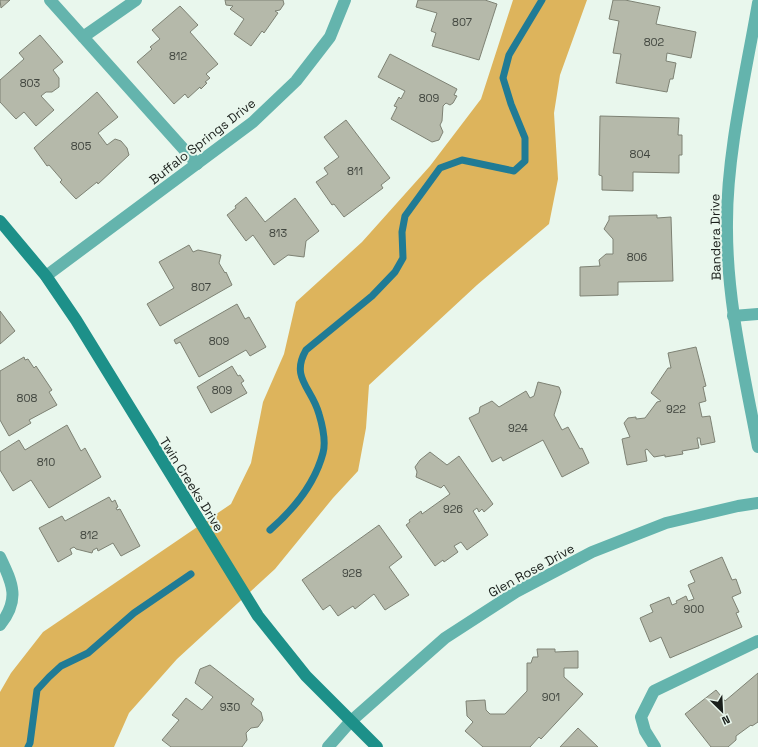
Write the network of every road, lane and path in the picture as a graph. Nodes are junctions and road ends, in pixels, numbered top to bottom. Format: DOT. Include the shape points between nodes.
graph roads {
  1 [pos="50,0"];
  2 [pos="136,0"];
  3 [pos="345,0"];
  4 [pos="758,3"];
  5 [pos="83,37"];
  6 [pos="197,164"];
  7 [pos="0,222"];
  8 [pos="46,276"];
  9 [pos="758,314"];
  10 [pos="733,316"];
  11 [pos="758,447"];
  12 [pos="758,503"];
  13 [pos="0,557"];
  14 [pos="0,625"];
  15 [pos="758,641"];
  16 [pos="350,722"];
  17 [pos="328,747"];
  18 [pos="377,747"];
  19 [pos="655,747"];
  1 -- 5 [label="street"];
  2 -- 5 [label="street"];
  3 -- 6 [label="street, Buffalo Springs Drive" via="330,37 296,81 253,122"];
  4 -- 10 [label="street, Bandera Drive" via="728,189 727,253"];
  5 -- 6 [label="street"];
  6 -- 8 [label="street, Buffalo Springs Drive"];
  7 -- 8 [label="street, Twin Creeks Drive"];
  8 -- 16 [label="street, Twin Creeks Drive" via="76,320 258,616 306,676"];
  9 -- 10 [label="street"];
  10 -- 11 [label="street, Bandera Drive"];
  12 -- 16 [label="street, Glen Rose Drive" via="666,524 592,552 516,592 445,638"];
  13 -- 14 [label="street" via="13,590 13,603"];
  15 -- 19 [label="street" via="654,691 641,717 645,732"];
  16 -- 17 [label="street, Glen Rose Drive"];
  16 -- 18 [label="street, Twin Creeks Drive"];
}
